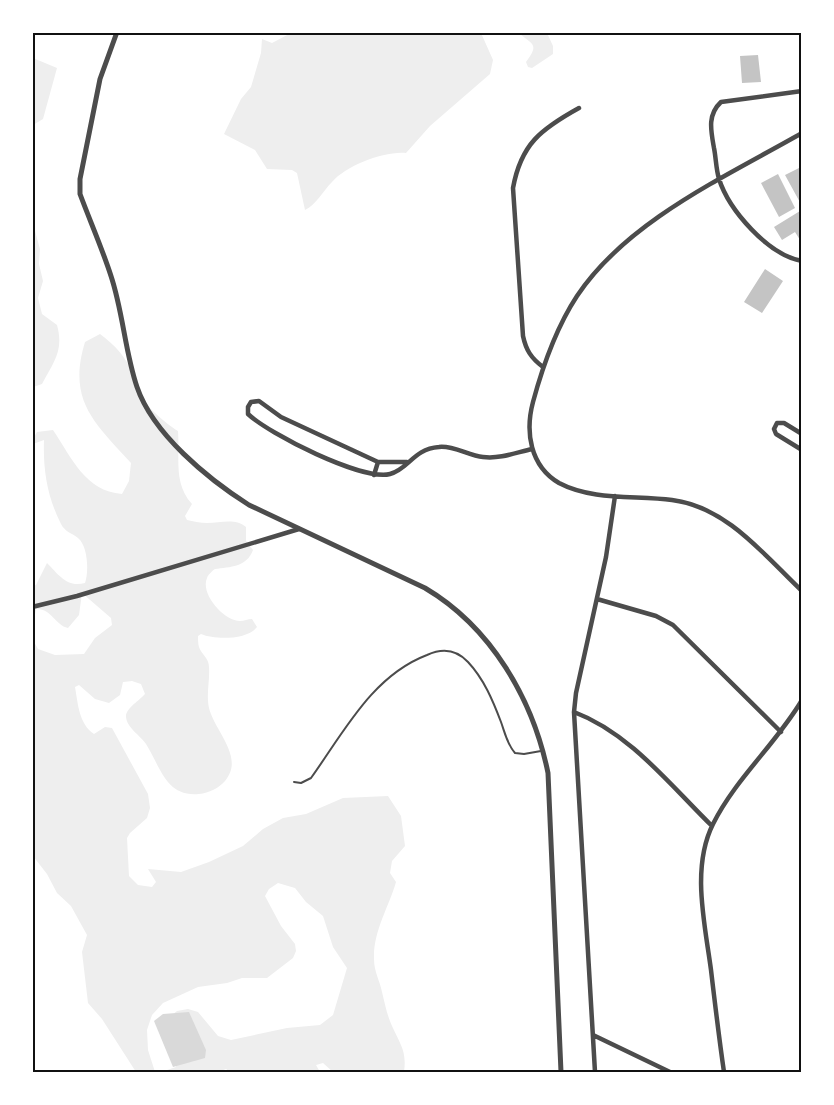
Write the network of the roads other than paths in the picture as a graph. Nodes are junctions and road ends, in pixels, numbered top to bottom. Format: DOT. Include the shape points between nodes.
graph roads {
  1 [pos="118,32"];
  2 [pos="802,91"];
  3 [pos="579,108"];
  4 [pos="802,133"];
  5 [pos="720,180"];
  6 [pos="802,261"];
  7 [pos="543,368"];
  8 [pos="802,434"];
  9 [pos="532,449"];
  10 [pos="802,450"];
  11 [pos="378,462"];
  12 [pos="406,462"];
  13 [pos="374,475"];
  14 [pos="615,496"];
  15 [pos="299,529"];
  16 [pos="802,591"];
  17 [pos="597,599"];
  18 [pos="32,607"];
  19 [pos="802,700"];
  20 [pos="574,712"];
  21 [pos="781,732"];
  22 [pos="543,750"];
  23 [pos="294,782"];
  24 [pos="712,826"];
  25 [pos="593,1034"];
  26 [pos="561,1072"];
  27 [pos="595,1072"];
  28 [pos="670,1072"];
  29 [pos="724,1072"];
  1 -- 15 [label="street" via="100,80 80,179 80,194 112,277 137,388 168,437 207,476 249,505"];
  2 -- 5 [label="street" via="731,99 714,108 710,128"];
  3 -- 7 [label="street" via="555,121 533,140 516,168 513,188 523,336 529,354"];
  4 -- 5 [label="street"];
  5 -- 6 [label="street" via="739,214 755,233 786,256"];
  5 -- 7 [label="street" via="662,214 607,260 577,296 556,334"];
  7 -- 9 [label="street" via="529,417"];
  8 -- 10 [label="street" via="784,423 777,423 774,431"];
  9 -- 12 [label="street" via="499,458 441,446 426,449"];
  9 -- 14 [label="street" via="544,469 558,482 576,490"];
  11 -- 12 [label="street"];
  11 -- 13 [label="street"];
  11 -- 13 [label="street" via="281,417 259,401 248,407 248,414 273,432 345,466"];
  12 -- 13 [label="street" via="400,471"];
  14 -- 16 [label="street" via="674,500 700,506 720,516"];
  14 -- 17 [label="street"];
  15 -- 18 [label="street"];
  15 -- 22 [label="street" via="425,588 444,599 464,617 498,656 526,701"];
  17 -- 20 [label="street"];
  17 -- 21 [label="street" via="656,616 673,625"];
  19 -- 21 [label="street"];
  20 -- 24 [label="street" via="609,728"];
  20 -- 25 [label="street"];
  21 -- 24 [label="street" via="725,802"];
  22 -- 23 [label="lane" via="515,753 509,746 480,677 461,656 452,651 438,650 408,662 390,674 371,694 311,778 301,783"];
  22 -- 26 [label="street" via="550,805"];
  24 -- 29 [label="street" via="704,853 702,880"];
  25 -- 27 [label="street"];
  25 -- 28 [label="street"];
}
